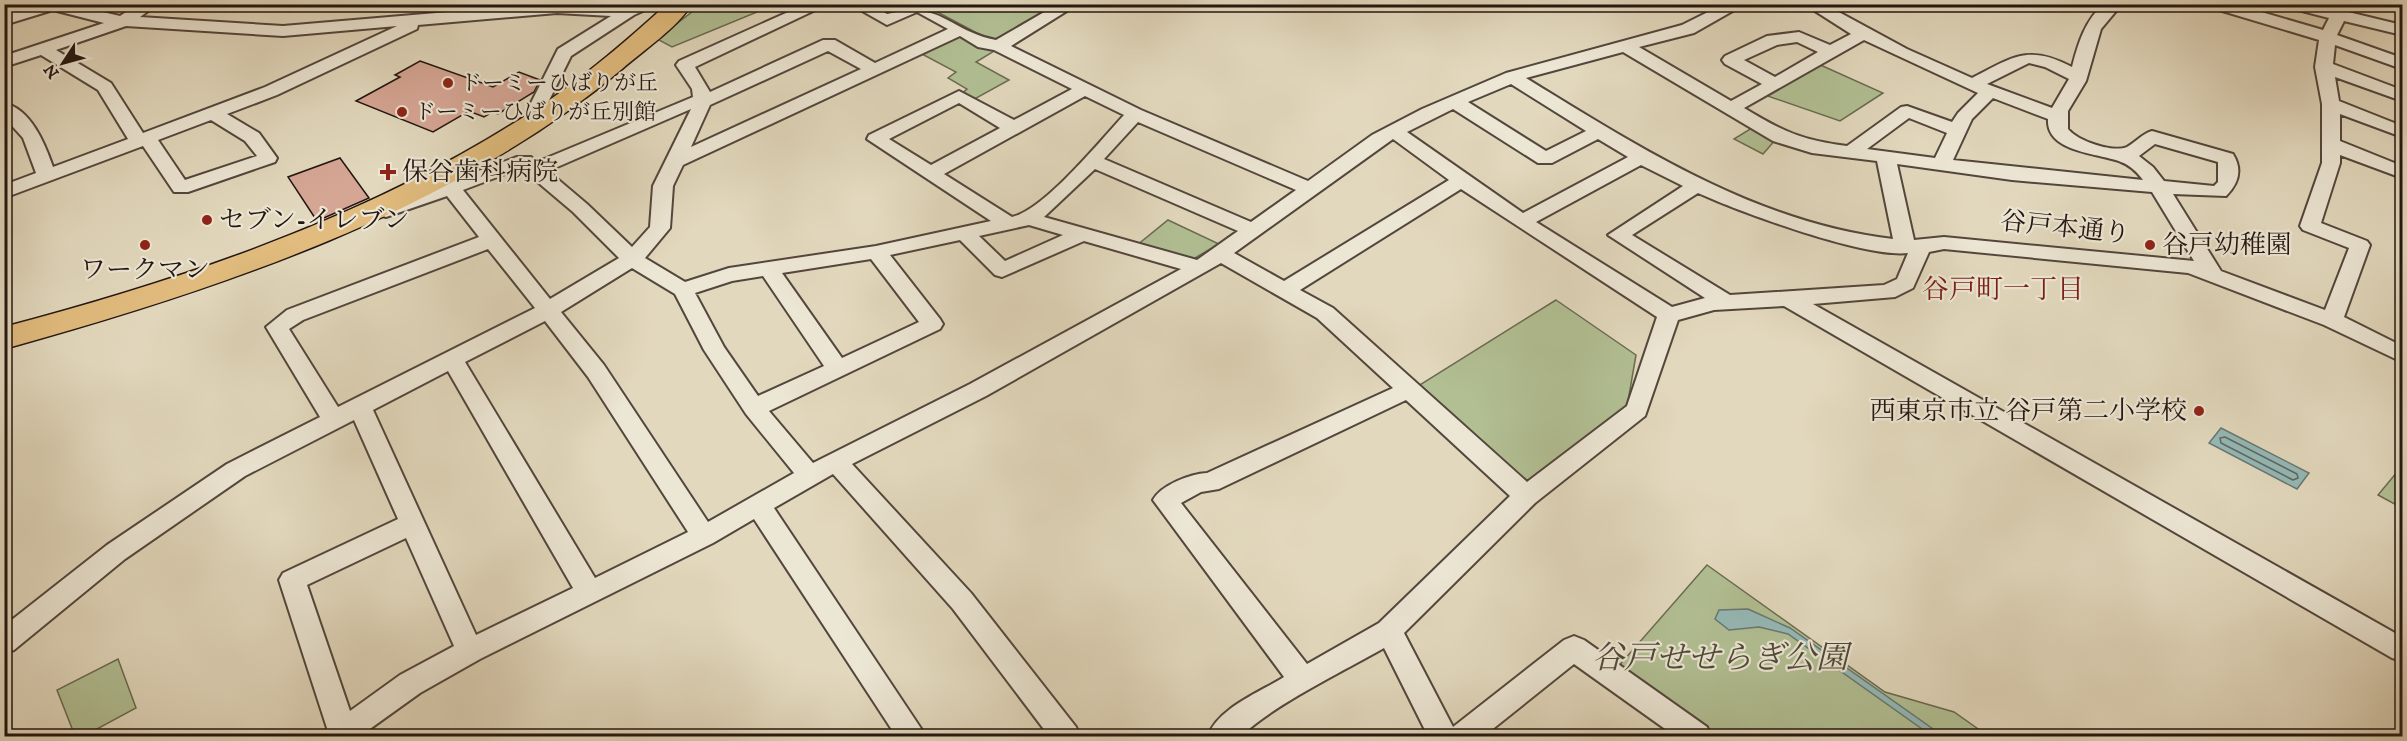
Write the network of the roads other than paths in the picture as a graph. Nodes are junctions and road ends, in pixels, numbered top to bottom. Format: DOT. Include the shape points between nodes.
graph roads {
  1 [pos="150,4"];
  2 [pos="387,4"];
  3 [pos="650,4"];
  4 [pos="681,4"];
  5 [pos="820,4"];
  6 [pos="858,4"];
  7 [pos="1070,4"];
  8 [pos="1812,4"];
  9 [pos="2114,4"];
  10 [pos="2216,4"];
  11 [pos="2292,4"];
  12 [pos="50,5"];
  13 [pos="916,5"];
  14 [pos="1732,5"];
  15 [pos="2312,7"];
  16 [pos="628,12"];
  17 [pos="2339,15"];
  18 [pos="434,16"];
  19 [pos="4,20"];
  20 [pos="124,21"];
  21 [pos="338,27"];
  22 [pos="960,30"];
  23 [pos="2403,30"];
  24 [pos="1861,35"];
  25 [pos="2328,36"];
  26 [pos="999,46"];
  27 [pos="1625,46"];
  28 [pos="42,49"];
  29 [pos="1831,52"];
  30 [pos="4,62"];
  31 [pos="2403,64"];
  32 [pos="2324,67"];
  33 [pos="874,69"];
  34 [pos="2078,76"];
  35 [pos="1512,77"];
  36 [pos="1775,84"];
  37 [pos="1981,88"];
  38 [pos="1085,89"];
  39 [pos="2403,96"];
  40 [pos="703,102"];
  41 [pos="1455,102"];
  42 [pos="2331,104"];
  43 [pos="4,108"];
  44 [pos="1730,109"];
  45 [pos="213,113"];
  46 [pos="1135,114"];
  47 [pos="2057,116"];
  48 [pos="530,125"];
  49 [pos="1014,128"];
  50 [pos="1394,131"];
  51 [pos="1600,131"];
  52 [pos="1958,131"];
  53 [pos="2403,132"];
  54 [pos="143,139"];
  55 [pos="2330,144"];
  56 [pos="1850,153"];
  57 [pos="2118,153"];
  58 [pos="1643,156"];
  59 [pos="1886,158"];
  60 [pos="675,161"];
  61 [pos="1092,162"];
  62 [pos="1942,164"];
  63 [pos="535,170"];
  64 [pos="2403,172"];
  65 [pos="929,174"];
  66 [pos="46,176"];
  67 [pos="1461,181"];
  68 [pos="1696,186"];
  69 [pos="2156,186"];
  70 [pos="451,188"];
  71 [pos="1312,190"];
  72 [pos="4,192"];
  73 [pos="1030,219"];
  74 [pos="1523,221"];
  75 [pos="1008,223"];
  76 [pos="1253,230"];
  77 [pos="964,232"];
  78 [pos="314,234"];
  79 [pos="1083,234"];
  80 [pos="490,240"];
  81 [pos="1913,248"];
  82 [pos="876,252"];
  83 [pos="1220,254"];
  84 [pos="632,259"];
  85 [pos="1200,268"];
  86 [pos="768,269"];
  87 [pos="2212,273"];
  88 [pos="1287,289"];
  89 [pos="683,290"];
  90 [pos="1785,297"];
  91 [pos="1726,302"];
  92 [pos="548,310"];
  93 [pos="1669,315"];
  94 [pos="2332,320"];
  95 [pos="4,338"];
  96 [pos="2403,356"];
  97 [pos="453,360"];
  98 [pos="838,369"];
  99 [pos="1408,390"];
  100 [pos="360,408"];
  101 [pos="754,408"];
  102 [pos="334,420"];
  103 [pos="837,463"];
  104 [pos="810,475"];
  105 [pos="1526,496"];
  106 [pos="759,506"];
  107 [pos="413,523"];
  108 [pos="704,536"];
  109 [pos="590,593"];
  110 [pos="1389,631"];
  111 [pos="4,642"];
  112 [pos="2403,650"];
  113 [pos="470,651"];
  114 [pos="1302,680"];
  115 [pos="340,734"];
  116 [pos="912,736"];
  117 [pos="1066,736"];
  118 [pos="1222,736"];
  119 [pos="1443,736"];
  120 [pos="1463,736"];
  121 [pos="1698,736"];
  1 -- 20 [label="street"];
  2 -- 21 [label="street"];
  3 -- 16 [label="street"];
  4 -- 48 [label="main road" via="610,68"];
  5 -- 40 [label="street" via="685,65 701,88"];
  6 -- 13 [label="street" via="887,20"];
  7 -- 26 [label="street"];
  8 -- 24 [label="street"];
  9 -- 34 [label="street" via="2104,12 2085,42"];
  10 -- 25 [label="street"];
  11 -- 15 [label="street"];
  12 -- 19 [label="street"];
  12 -- 20 [label="street"];
  13 -- 22 [label="street"];
  14 -- 27 [label="street" via="1688,28"];
  15 -- 17 [label="street"];
  16 -- 18 [label="street" via="556,8"];
  16 -- 48 [label="street" via="564,53"];
  17 -- 23 [label="street"];
  17 -- 25 [label="street"];
  18 -- 21 [label="street"];
  18 -- 45 [label="street" via="271,91"];
  20 -- 21 [label="street" via="283,31"];
  20 -- 28 [label="street"];
  22 -- 26 [label="street"];
  22 -- 33 [label="street"];
  24 -- 29 [label="street"];
  24 -- 37 [label="street"];
  25 -- 31 [label="street"];
  25 -- 32 [label="street"];
  26 -- 38 [label="street"];
  27 -- 35 [label="street"];
  27 -- 44 [label="street"];
  28 -- 30 [label="street"];
  28 -- 54 [label="street" via="105,87 124,121"];
  29 -- 36 [label="street"];
  29 -- 36 [label="street" via="1799,37 1773,40 1731,60"];
  32 -- 39 [label="street"];
  32 -- 42 [label="street"];
  33 -- 40 [label="street" via="829,44"];
  33 -- 60 [label="street"];
  34 -- 37 [label="street" via="2031,57 2022,59"];
  34 -- 47 [label="street"];
  35 -- 41 [label="street"];
  35 -- 51 [label="street"];
  36 -- 44 [label="street"];
  37 -- 47 [label="street"];
  37 -- 52 [label="street"];
  38 -- 46 [label="street"];
  38 -- 49 [label="street"];
  40 -- 60 [label="street"];
  40 -- 63 [label="street" via="692,102"];
  41 -- 50 [label="street"];
  41 -- 51 [label="street" via="1545,159"];
  42 -- 53 [label="street"];
  42 -- 55 [label="street"];
  43 -- 66 [label="street" via="16,116 36,142"];
  44 -- 56 [label="street" via="1780,137"];
  45 -- 54 [label="street"];
  45 -- 54 [label="street" via="252,137 268,158 181,188"];
  46 -- 61 [label="street"];
  46 -- 71 [label="street"];
  47 -- 57 [label="street" via="2058,129 2069,141"];
  48 -- 78 [label="main road" via="425,183"];
  49 -- 65 [label="street"];
  49 -- 65 [label="street" via="959,96 876,139"];
  50 -- 67 [label="street"];
  50 -- 71 [label="street"];
  51 -- 58 [label="street"];
  52 -- 56 [label="street" via="1907,111"];
  52 -- 62 [label="street"];
  54 -- 66 [label="street"];
  55 -- 64 [label="street"];
  55 -- 94 [label="street" via="2331,163 2310,226 2360,245"];
  56 -- 59 [label="street"];
  57 -- 69 [label="street" via="2138,163"];
  57 -- 69 [label="street" via="2130,153 2152,137 2215,153 2229,164 2228,183 2219,192"];
  58 -- 68 [label="street"];
  58 -- 74 [label="street"];
  59 -- 62 [label="street"];
  59 -- 81 [label="street"];
  60 -- 84 [label="street" via="663,186 660,228"];
  61 -- 73 [label="street"];
  61 -- 76 [label="street"];
  62 -- 69 [label="street"];
  63 -- 70 [label="street" via="524,161"];
  63 -- 84 [label="street"];
  65 -- 75 [label="street"];
  66 -- 72 [label="street"];
  67 -- 74 [label="street"];
  67 -- 88 [label="street"];
  68 -- 81 [label="street" via="1750,209 1845,236"];
  68 -- 91 [label="street" via="1618,235"];
  69 -- 87 [label="street"];
  70 -- 78 [label="street"];
  70 -- 80 [label="street"];
  71 -- 76 [label="street"];
  73 -- 75 [label="street"];
  73 -- 79 [label="street"];
  74 -- 93 [label="street"];
  75 -- 77 [label="street"];
  76 -- 83 [label="street"];
  77 -- 79 [label="street" via="1002,270"];
  77 -- 82 [label="street"];
  78 -- 95 [label="main road" via="181,286"];
  79 -- 85 [label="street"];
  80 -- 92 [label="street"];
  80 -- 102 [label="street" via="295,315 277,327"];
  81 -- 87 [label="street, 谷戸本通り" via="1944,243 2191,267"];
  81 -- 90 [label="street" via="1905,283 1888,292"];
  82 -- 86 [label="street"];
  82 -- 98 [label="street" via="932,324"];
  83 -- 85 [label="street"];
  83 -- 88 [label="street"];
  84 -- 89 [label="street"];
  84 -- 92 [label="street"];
  85 -- 103 [label="street"];
  86 -- 89 [label="street" via="729,275"];
  86 -- 98 [label="street"];
  87 -- 94 [label="street, 谷戸本通り"];
  88 -- 99 [label="street" via="1325,313"];
  89 -- 101 [label="street" via="715,350"];
  90 -- 91 [label="street"];
  90 -- 112 [label="street"];
  91 -- 93 [label="street"];
  92 -- 97 [label="street"];
  92 -- 108 [label="street" via="596,371"];
  93 -- 105 [label="street" via="1637,410"];
  94 -- 96 [label="street, 谷戸本通り"];
  97 -- 100 [label="street"];
  97 -- 109 [label="street"];
  98 -- 101 [label="street"];
  99 -- 105 [label="street"];
  99 -- 114 [label="street" via="1165,500"];
  100 -- 102 [label="street"];
  100 -- 107 [label="street"];
  101 -- 104 [label="street"];
  102 -- 111 [label="street" via="236,470 116,552"];
  103 -- 104 [label="street"];
  103 -- 117 [label="street" via="962,601"];
  104 -- 106 [label="street"];
  105 -- 110 [label="street"];
  106 -- 108 [label="street"];
  106 -- 116 [label="street"];
  107 -- 113 [label="street"];
  107 -- 115 [label="street" via="292,580"];
  108 -- 109 [label="street"];
  109 -- 113 [label="street"];
  110 -- 114 [label="street"];
  110 -- 119 [label="street"];
  113 -- 115 [label="street" via="410,684"];
  114 -- 118 [label="street" via="1240,719"];
  120 -- 121 [label="street" via="1574,648"];
}
